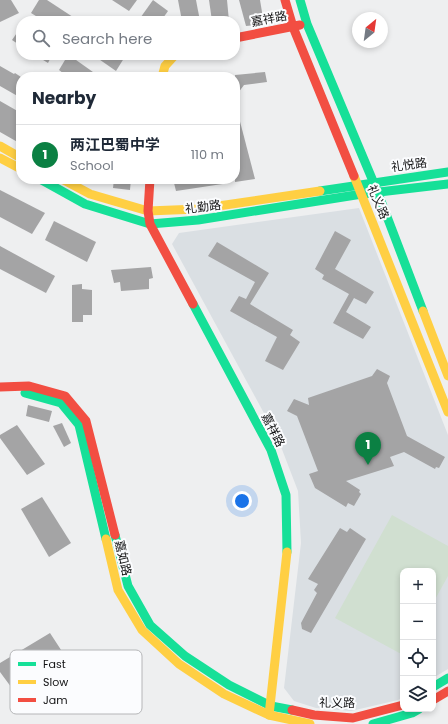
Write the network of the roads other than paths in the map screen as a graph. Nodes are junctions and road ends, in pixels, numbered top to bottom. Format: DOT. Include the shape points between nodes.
graph roads {
  1 [pos="286,0"];
  2 [pos="300,0"];
  3 [pos="307,24"];
  4 [pos="293,26"];
  5 [pos="240,37"];
  6 [pos="170,60"];
  7 [pos="163,72"];
  8 [pos="0,146"];
  9 [pos="16,155"];
  10 [pos="0,158"];
  11 [pos="16,166"];
  12 [pos="448,172"];
  13 [pos="373,182"];
  14 [pos="49,184"];
  15 [pos="71,184"];
  16 [pos="150,184"];
  17 [pos="357,184"];
  18 [pos="448,184"];
  19 [pos="378,193"];
  20 [pos="362,194"];
  21 [pos="148,211"];
  22 [pos="150,224"];
  23 [pos="448,376"];
  24 [pos="0,387"];
  25 [pos="0,394"];
  26 [pos="448,412"];
  27 [pos="448,678"];
  28 [pos="436,685"];
  29 [pos="448,691"];
  30 [pos="436,698"];
  31 [pos="400,706"];
  32 [pos="270,710"];
  33 [pos="414,712"];
  34 [pos="310,724"];
  35 [pos="374,724"];
  1 -- 4 [label="main road, 礼义路"];
  2 -- 3 [label="main road, 礼义路"];
  3 -- 4 [label="main road, 嘉祥路"];
  3 -- 13 [label="main road, 礼义路"];
  4 -- 5 [label="main road, 嘉祥路"];
  4 -- 17 [label="main road, 礼义路"];
  6 -- 7 [label="main road"];
  8 -- 9 [label="main road"];
  10 -- 11 [label="main road"];
  12 -- 13 [label="main road, 礼悦路"];
  13 -- 17 [label="main road, 礼勤路"];
  13 -- 19 [label="main road, 礼义路"];
  14 -- 22 [label="main road, 礼勤路" via="85,204"];
  15 -- 21 [label="main road, 礼勤路" via="90,194"];
  16 -- 21 [label="main road, 嘉祥路"];
  17 -- 20 [label="main road, 礼义路"];
  17 -- 21 [label="main road, 礼勤路" via="198,209"];
  18 -- 19 [label="main road, 礼悦路"];
  19 -- 20 [label="main road, 礼勤路"];
  19 -- 23 [label="main road, 礼义路"];
  20 -- 22 [label="main road, 礼勤路" via="198,220"];
  20 -- 26 [label="main road, 礼义路"];
  21 -- 22 [label="main road, 嘉祥路"];
  22 -- 32 [label="main road, 嘉祥路" via="271,450 286,495 288,544"];
  24 -- 32 [label="main road, 嘉如路" via="29,386 65,396 86,421 128,586 150,625 185,656"];
  25 -- 32 [label="main road, 嘉如路" via="29,393 61,404 79,425 118,590 142,630 179,664 224,694"];
  27 -- 28 [label="main road"];
  29 -- 30 [label="main road"];
  31 -- 32 [label="main road, 礼义路" via="353,718"];
  32 -- 34 [label="main road, 礼义路"];
  33 -- 35 [label="main road"];
}
